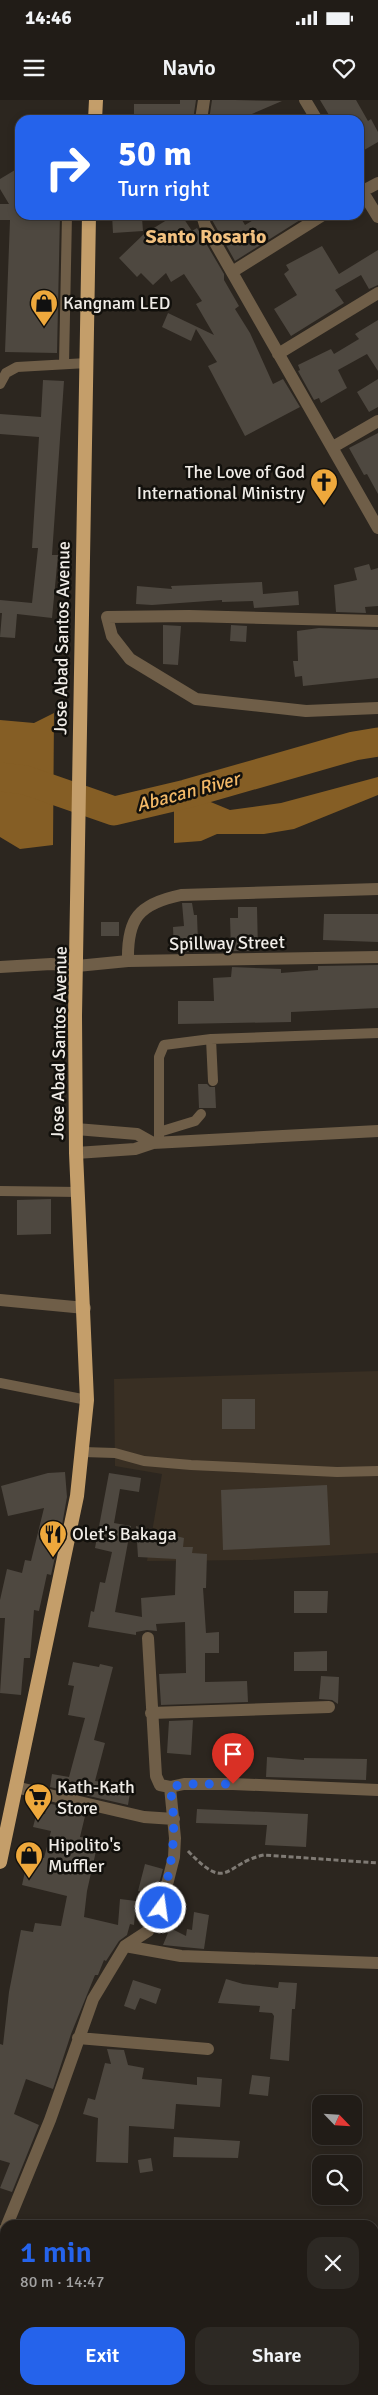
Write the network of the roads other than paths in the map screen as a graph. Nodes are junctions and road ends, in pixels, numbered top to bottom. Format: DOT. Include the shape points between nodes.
graph roads {
  1 [pos="96,100"];
  2 [pos="204,100"];
  3 [pos="305,100"];
  4 [pos="95,115"];
  5 [pos="202,115"];
  6 [pos="311,115"];
  7 [pos="378,183"];
  8 [pos="364,188"];
  9 [pos="364,196"];
  10 [pos="378,217"];
  11 [pos="67,220"];
  12 [pos="89,220"];
  13 [pos="204,220"];
  14 [pos="315,220"];
  15 [pos="232,272"];
  16 [pos="378,293"];
  17 [pos="278,354"];
  18 [pos="87,363"];
  19 [pos="64,364"];
  20 [pos="0,384"];
  21 [pos="378,421"];
  22 [pos="333,447"];
  23 [pos="376,520"];
  24 [pos="378,621"];
  25 [pos="378,708"];
  26 [pos="378,889"];
  27 [pos="378,957"];
  28 [pos="128,961"];
  29 [pos="77,966"];
  30 [pos="0,967"];
  31 [pos="378,1034"];
  32 [pos="211,1039"];
  33 [pos="213,1081"];
  34 [pos="201,1114"];
  35 [pos="76,1129"];
  36 [pos="378,1131"];
  37 [pos="157,1139"];
  38 [pos="76,1153"];
  39 [pos="0,1191"];
  40 [pos="79,1192"];
  41 [pos="0,1300"];
  42 [pos="85,1308"];
  43 [pos="0,1383"];
  44 [pos="88,1400"];
  45 [pos="83,1452"];
  46 [pos="378,1471"];
  47 [pos="148,1638"];
  48 [pos="329,1707"];
  49 [pos="151,1713"];
  50 [pos="15,1787"];
  51 [pos="170,1787"];
  52 [pos="378,1790"];
  53 [pos="174,1820"];
  54 [pos="0,1862"];
  55 [pos="125,1946"];
  56 [pos="378,1963"];
  57 [pos="78,2038"];
  58 [pos="208,2049"];
  59 [pos="9,2220"];
  1 -- 4 [label="highway"];
  2 -- 5 [label="street"];
  3 -- 6 [label="street"];
  7 -- 8 [label="street"];
  9 -- 10 [label="street"];
  11 -- 19 [label="lane"];
  12 -- 18 [label="highway, Jose Abad Santos Avenue"];
  13 -- 15 [label="street"];
  14 -- 15 [label="street"];
  15 -- 17 [label="street"];
  16 -- 17 [label="street"];
  17 -- 22 [label="street"];
  18 -- 19 [label="lane"];
  18 -- 29 [label="highway, Jose Abad Santos Avenue"];
  19 -- 20 [label="lane" via="17,367 6,373"];
  21 -- 22 [label="street"];
  22 -- 23 [label="street"];
  24 -- 25 [label="street" via="190,616 107,618 112,636 130,659 196,699 306,711"];
  26 -- 28 [label="street" via="181,895 162,899 138,914 130,926"];
  27 -- 28 [label="street, Spillway Street"];
  28 -- 29 [label="street, Spillway Street"];
  29 -- 30 [label="street, Spillway Street"];
  29 -- 35 [label="highway, Jose Abad Santos Avenue"];
  31 -- 32 [label="lane"];
  32 -- 33 [label="lane"];
  32 -- 37 [label="lane" via="164,1045 159,1057"];
  34 -- 37 [label="lane" via="195,1121"];
  35 -- 37 [label="street" via="137,1134"];
  35 -- 38 [label="highway, Jose Abad Santos Avenue"];
  36 -- 37 [label="street"];
  37 -- 38 [label="street" via="135,1150"];
  38 -- 40 [label="highway, Jose Abad Santos Avenue"];
  39 -- 40 [label="lane"];
  40 -- 42 [label="highway, Jose Abad Santos Avenue"];
  41 -- 42 [label="street"];
  42 -- 44 [label="highway, Jose Abad Santos Avenue"];
  43 -- 44 [label="lane"];
  44 -- 45 [label="highway, Jose Abad Santos Avenue"];
  45 -- 46 [label="lane" via="114,1453 144,1461 191,1465"];
  45 -- 50 [label="highway, Jose Abad Santos Avenue" via="64,1560"];
  47 -- 49 [label="street"];
  48 -- 49 [label="street"];
  49 -- 51 [label="street" via="156,1776 160,1785"];
  50 -- 53 [label="street" via="144,1817"];
  50 -- 54 [label="highway, Jose Abad Santos Avenue"];
  51 -- 52 [label="street" via="233,1784"];
  51 -- 53 [label="street"];
  53 -- 55 [label="street" via="174,1857 161,1908 148,1931"];
  55 -- 56 [label="street" via="181,1956"];
  55 -- 57 [label="street" via="93,1999"];
  57 -- 58 [label="street"];
  57 -- 59 [label="street" via="50,2120"];
}
